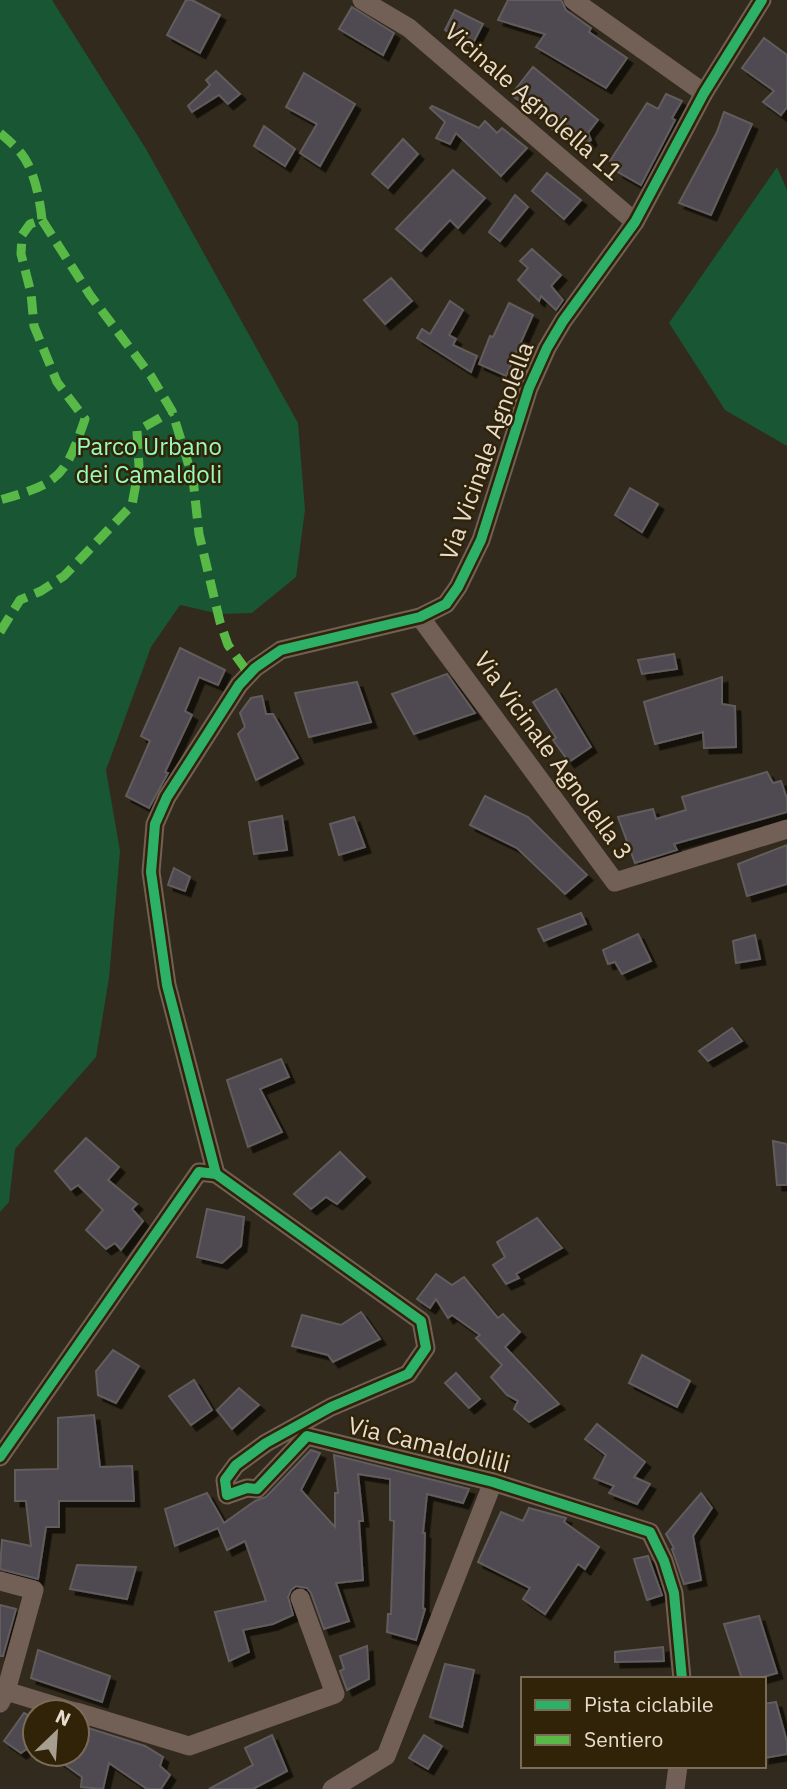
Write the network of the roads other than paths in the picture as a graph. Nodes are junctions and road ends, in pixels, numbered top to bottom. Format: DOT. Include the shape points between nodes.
graph roads {
  1 [pos="362,0"];
  2 [pos="573,0"];
  3 [pos="762,0"];
  4 [pos="704,93"];
  5 [pos="635,222"];
  6 [pos="420,617"];
  7 [pos="787,830"];
  8 [pos="216,1174"];
  9 [pos="0,1457"];
  10 [pos="493,1482"];
  11 [pos="0,1581"];
  12 [pos="300,1598"];
  13 [pos="682,1677"];
  14 [pos="3,1697"];
  15 [pos="21,1701"];
  16 [pos="91,1717"];
  17 [pos="678,1768"];
  18 [pos="332,1789"];
  19 [pos="675,1789"];
  1 -- 5 [label="street, Vicinale Agnolella 11" via="409,28"];
  2 -- 4 [label="street"];
  3 -- 4 [label="street, Via Vicinale Agnolella"];
  4 -- 5 [label="street, Via Vicinale Agnolella"];
  5 -- 6 [label="street, Via Vicinale Agnolella" via="547,348 529,388 481,540 458,587 446,604"];
  6 -- 7 [label="street, Via Vicinale Agnolella 3" via="615,882"];
  6 -- 8 [label="street, Via Vicinale Agnolella" via="281,650 255,668 187,764 155,824 152,872 167,985"];
  8 -- 9 [label="street" via="199,1171"];
  8 -- 10 [label="street, Via Camaldolilli" via="421,1321 426,1348 408,1374 331,1407 236,1465 225,1480 227,1495 257,1489 307,1436"];
  10 -- 13 [label="street, Via Camaldolilli" via="650,1532 674,1592"];
  10 -- 18 [label="street" via="386,1756"];
  11 -- 14 [label="street" via="34,1590"];
  12 -- 16 [label="street" via="335,1694 189,1746"];
  14 -- 15 [label="street"];
  17 -- 19 [label="street"];
}
